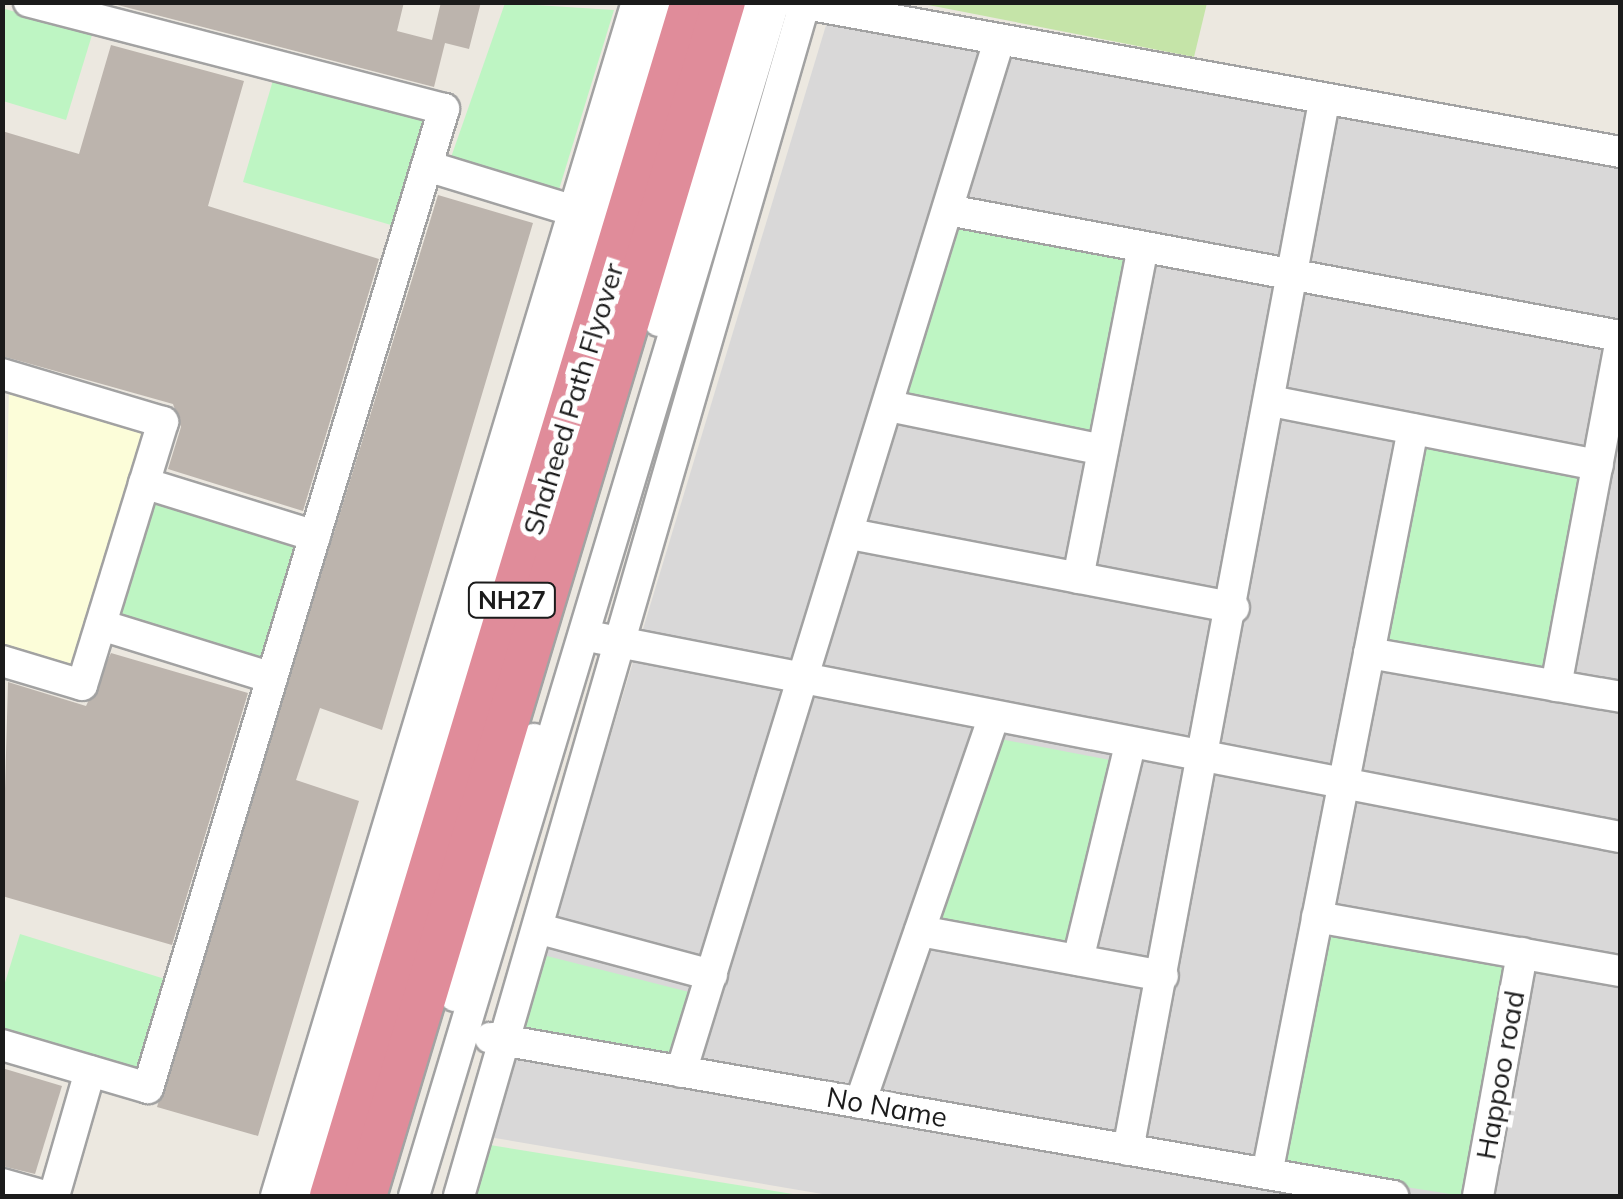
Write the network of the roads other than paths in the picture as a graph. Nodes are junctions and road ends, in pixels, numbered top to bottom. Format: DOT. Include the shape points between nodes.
graph roads {
  1 [pos="28,2"];
  2 [pos="636,2"];
  3 [pos="661,2"];
  4 [pos="692,2"];
  5 [pos="724,2"];
  6 [pos="753,2"];
  7 [pos="774,2"];
  8 [pos="801,3"];
  9 [pos="998,41"];
  10 [pos="1324,102"];
  11 [pos="1620,152"];
  12 [pos="427,166"];
  13 [pos="948,210"];
  14 [pos="574,211"];
  15 [pos="1143,248"];
  16 [pos="1293,276"];
  17 [pos="1620,340"];
  18 [pos="2,374"];
  19 [pos="1270,401"];
  20 [pos="890,406"];
  21 [pos="1413,429"];
  22 [pos="1104,450"];
  23 [pos="1598,465"];
  24 [pos="144,483"];
  25 [pos="851,534"];
  26 [pos="314,536"];
  27 [pos="1078,578"];
  28 [pos="1234,608"];
  29 [pos="100,625"];
  30 [pos="587,634"];
  31 [pos="616,646"];
  32 [pos="1369,653"];
  33 [pos="2,661"];
  34 [pos="272,678"];
  35 [pos="806,683"];
  36 [pos="1556,686"];
  37 [pos="1620,698"];
  38 [pos="994,719"];
  39 [pos="1130,745"];
  40 [pos="1207,759"];
  41 [pos="1344,785"];
  42 [pos="1620,837"];
  43 [pos="1318,918"];
  44 [pos="540,929"];
  45 [pos="920,931"];
  46 [pos="1522,954"];
  47 [pos="1078,960"];
  48 [pos="1620,971"];
  49 [pos="712,976"];
  50 [pos="1163,976"];
  51 [pos="466,1030"];
  52 [pos="506,1042"];
  53 [pos="2,1045"];
  54 [pos="90,1071"];
  55 [pos="681,1072"];
  56 [pos="860,1103"];
  57 [pos="1128,1150"];
  58 [pos="1267,1174"];
  59 [pos="2,1184"];
  60 [pos="45,1196"];
  61 [pos="54,1196"];
  62 [pos="276,1196"];
  63 [pos="300,1196"];
  64 [pos="331,1196"];
  65 [pos="365,1196"];
  66 [pos="394,1196"];
  67 [pos="414,1196"];
  68 [pos="459,1196"];
  69 [pos="1393,1196"];
  70 [pos="1478,1196"];
  1 -- 12 [label="street" via="444,109"];
  2 -- 14 [label="street"];
  3 -- 63 [label="street"];
  4 -- 64 [label="highway, Shaheed Path Flyover / NH27"];
  5 -- 65 [label="highway, Shaheed Path Flyover / NH27"];
  6 -- 66 [label="street"];
  7 -- 30 [label="street"];
  8 -- 9 [label="street"];
  8 -- 31 [label="street"];
  9 -- 10 [label="street"];
  9 -- 13 [label="street"];
  10 -- 11 [label="street"];
  10 -- 16 [label="street"];
  12 -- 14 [label="street"];
  12 -- 26 [label="street"];
  13 -- 15 [label="street"];
  13 -- 20 [label="street"];
  14 -- 62 [label="street"];
  15 -- 16 [label="street"];
  15 -- 22 [label="street"];
  16 -- 17 [label="street"];
  16 -- 19 [label="street"];
  17 -- 23 [label="street"];
  18 -- 24 [label="street" via="162,422"];
  19 -- 21 [label="street"];
  19 -- 28 [label="street"];
  20 -- 22 [label="street"];
  20 -- 25 [label="street"];
  21 -- 23 [label="street"];
  21 -- 32 [label="street"];
  22 -- 27 [label="street"];
  23 -- 36 [label="street"];
  24 -- 26 [label="street"];
  24 -- 29 [label="street"];
  25 -- 27 [label="street"];
  25 -- 35 [label="street"];
  26 -- 34 [label="street"];
  27 -- 28 [label="street"];
  28 -- 40 [label="street"];
  29 -- 33 [label="street" via="82,685"];
  29 -- 34 [label="street"];
  30 -- 31 [label="street"];
  30 -- 51 [label="street"];
  31 -- 35 [label="street"];
  31 -- 44 [label="street"];
  32 -- 36 [label="street"];
  32 -- 41 [label="street"];
  34 -- 54 [label="street" via="148,1088"];
  35 -- 38 [label="street"];
  35 -- 49 [label="street"];
  36 -- 37 [label="street"];
  38 -- 39 [label="street"];
  38 -- 45 [label="street"];
  39 -- 40 [label="street"];
  39 -- 47 [label="street"];
  40 -- 41 [label="street"];
  40 -- 50 [label="street"];
  41 -- 42 [label="street"];
  41 -- 43 [label="street"];
  43 -- 46 [label="street"];
  43 -- 58 [label="street"];
  44 -- 49 [label="street"];
  44 -- 52 [label="street"];
  45 -- 47 [label="street"];
  45 -- 56 [label="street"];
  46 -- 48 [label="street"];
  46 -- 70 [label="street, Happoo road"];
  47 -- 50 [label="street"];
  49 -- 55 [label="street"];
  50 -- 57 [label="street"];
  51 -- 52 [label="street, No Name"];
  51 -- 67 [label="street"];
  52 -- 55 [label="street, No Name"];
  52 -- 68 [label="street"];
  53 -- 54 [label="street"];
  54 -- 61 [label="street"];
  55 -- 56 [label="street, No Name"];
  56 -- 57 [label="street, No Name"];
  57 -- 58 [label="street, No Name"];
  58 -- 69 [label="street, No Name"];
  59 -- 60 [label="street"];
}
